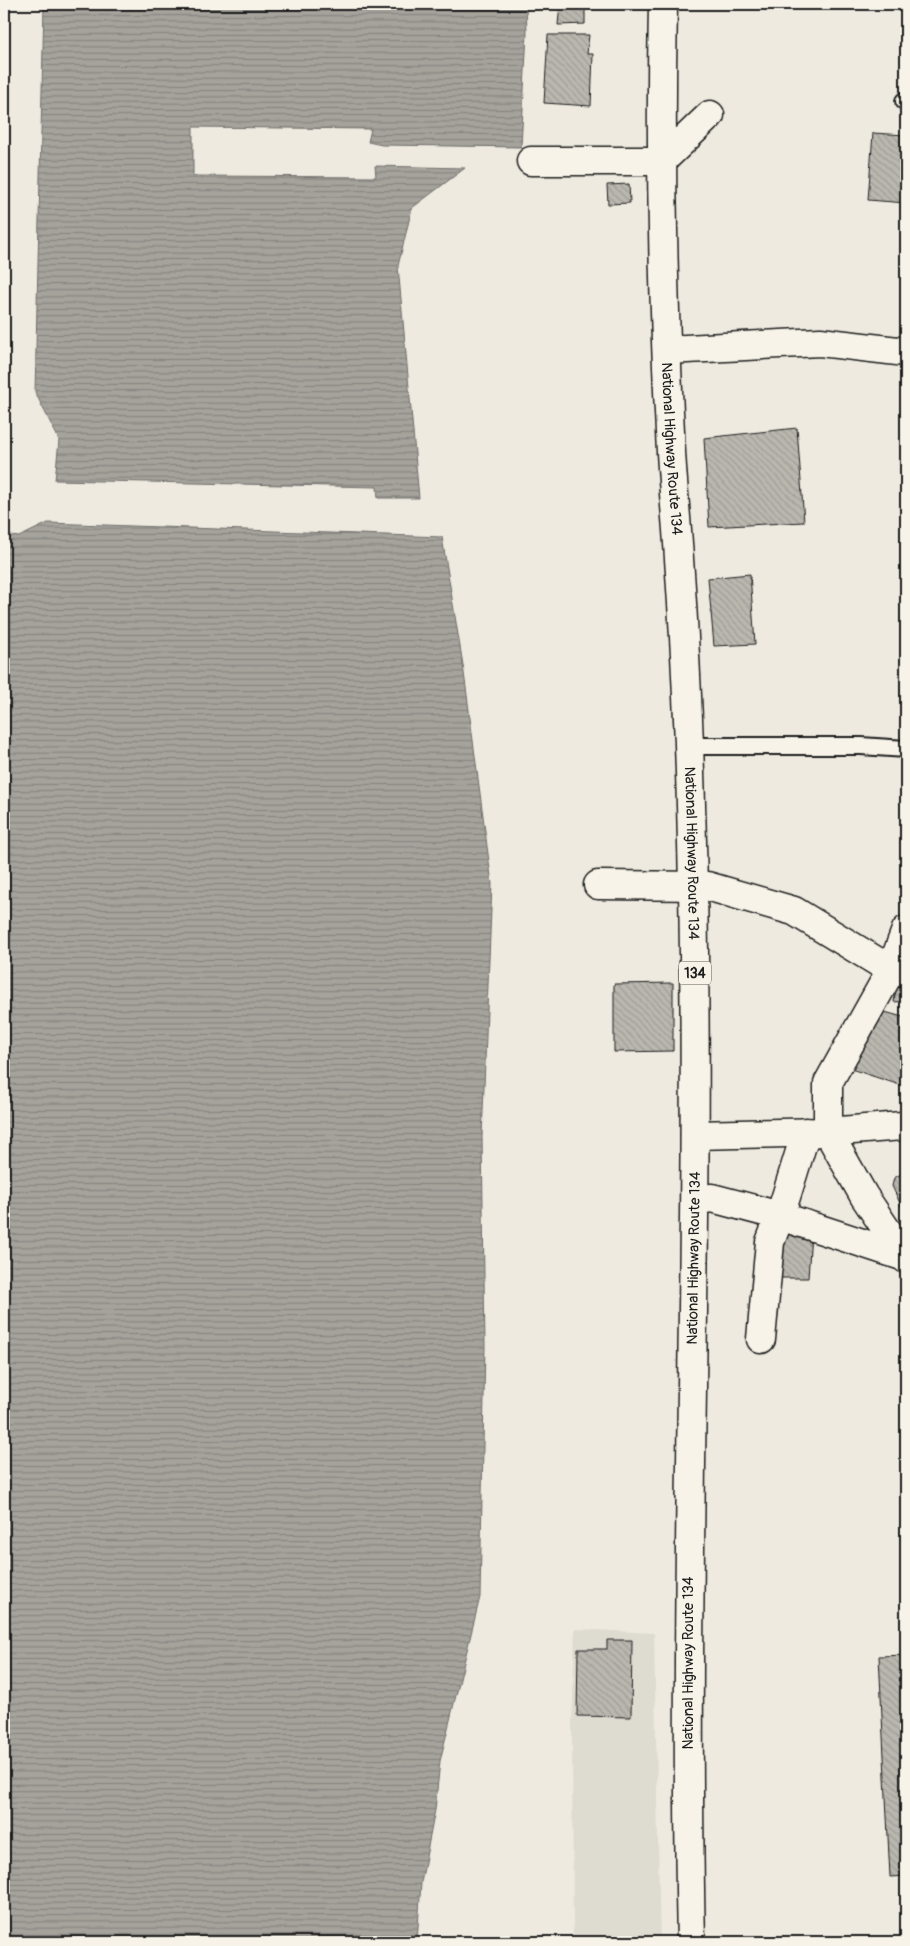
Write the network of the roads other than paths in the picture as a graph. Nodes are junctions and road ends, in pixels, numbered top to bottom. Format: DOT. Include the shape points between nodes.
graph roads {
  1 [pos="663,4"];
  2 [pos="710,115"];
  3 [pos="531,161"];
  4 [pos="662,161"];
  5 [pos="667,350"];
  6 [pos="906,352"];
  7 [pos="690,746"];
  8 [pos="906,749"];
  9 [pos="598,885"];
  10 [pos="693,886"];
  11 [pos="906,930"];
  12 [pos="899,970"];
  13 [pos="905,1125"];
  14 [pos="817,1132"];
  15 [pos="695,1135"];
  16 [pos="696,1200"];
  17 [pos="780,1216"];
  18 [pos="906,1258"];
  19 [pos="761,1339"];
  20 [pos="691,1942"];
  1 -- 4 [label="main road, National Highway Route 134 / 134"];
  2 -- 4 [label="main road"];
  3 -- 4 [label="main road"];
  4 -- 5 [label="main road, National Highway Route 134 / 134"];
  5 -- 6 [label="main road" via="820,342"];
  5 -- 7 [label="main road, National Highway Route 134 / 134"];
  7 -- 8 [label="lane"];
  7 -- 10 [label="main road, National Highway Route 134 / 134"];
  9 -- 10 [label="main road"];
  10 -- 12 [label="main road" via="707,886 794,911"];
  10 -- 15 [label="main road, National Highway Route 134 / 134"];
  11 -- 12 [label="main road"];
  12 -- 14 [label="main road" via="828,1083"];
  13 -- 14 [label="main road"];
  14 -- 15 [label="main road"];
  14 -- 17 [label="main road"];
  14 -- 18 [label="main road"];
  15 -- 16 [label="main road, National Highway Route 134 / 134"];
  16 -- 17 [label="main road" via="712,1198"];
  16 -- 20 [label="main road, National Highway Route 134 / 134" via="688,1558 687,1782"];
  17 -- 18 [label="main road"];
  17 -- 19 [label="main road" via="770,1242"];
}
